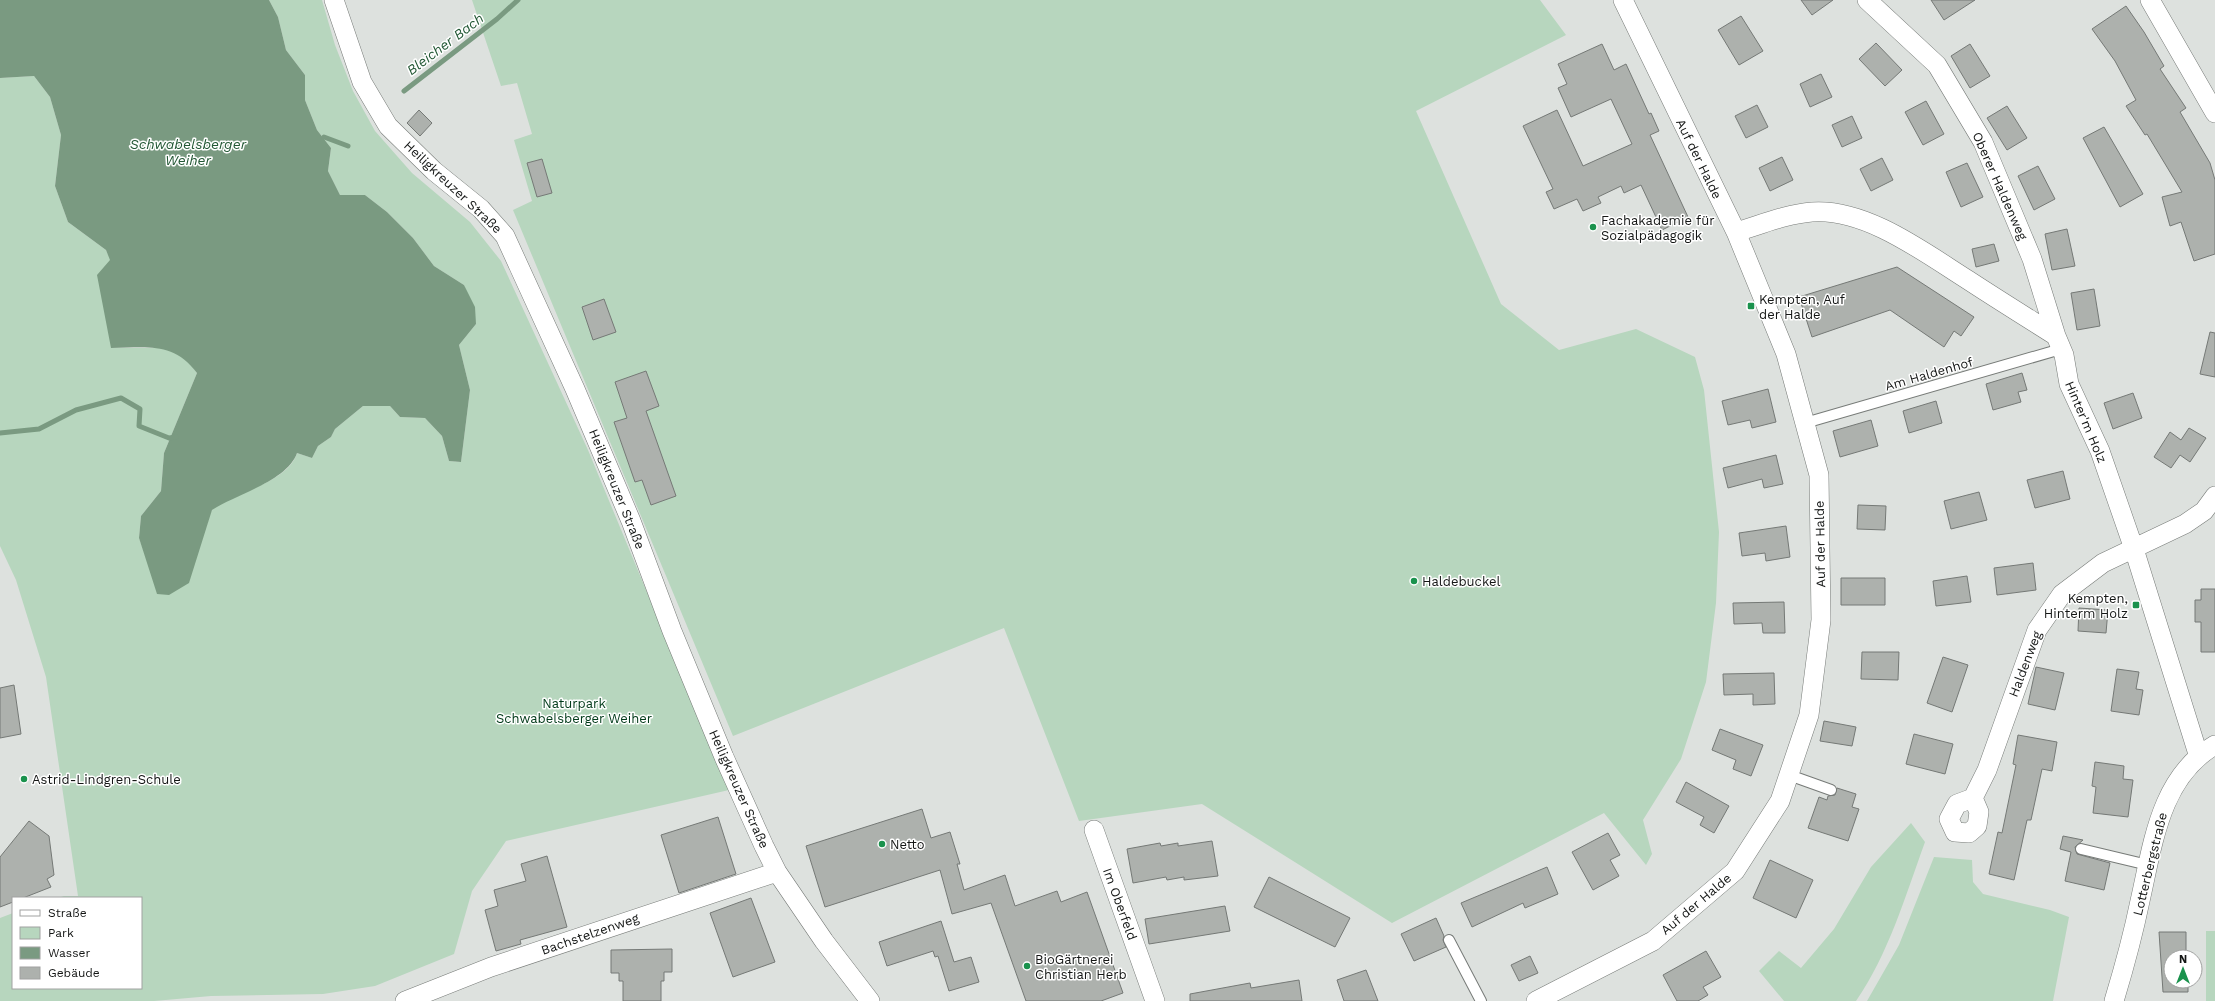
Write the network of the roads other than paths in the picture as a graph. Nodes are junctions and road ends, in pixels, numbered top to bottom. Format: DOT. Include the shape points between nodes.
graph roads {
  1 [pos="334,0"];
  2 [pos="1623,0"];
  3 [pos="1867,0"];
  4 [pos="2150,0"];
  5 [pos="2215,113"];
  6 [pos="1736,232"];
  7 [pos="2058,343"];
  8 [pos="1804,423"];
  9 [pos="2215,496"];
  10 [pos="2134,549"];
  11 [pos="2215,745"];
  12 [pos="2198,754"];
  13 [pos="1789,775"];
  14 [pos="1831,790"];
  15 [pos="1973,798"];
  16 [pos="1094,830"];
  17 [pos="2081,849"];
  18 [pos="2148,865"];
  19 [pos="777,872"];
  20 [pos="1449,940"];
  21 [pos="405,1001"];
  22 [pos="870,1001"];
  23 [pos="1154,1001"];
  24 [pos="1481,1001"];
  25 [pos="1536,1001"];
  26 [pos="2114,1001"];
  1 -- 19 [label="street, Heiligkreuzer Straße" via="362,82 388,126 434,171 480,209 505,236 575,389 631,521 672,632 718,742"];
  2 -- 6 [label="street, Auf der Halde"];
  3 -- 7 [label="street, Oberer Haldenweg" via="1937,65 1984,142 2032,259"];
  4 -- 5 [label="street"];
  6 -- 7 [label="street" via="1797,214 1843,214 1912,244"];
  6 -- 8 [label="street, Auf der Halde" via="1786,354"];
  7 -- 8 [label="lane, Am Haldenhof"];
  7 -- 10 [label="street, Hinter'm Holz" via="2068,384 2100,451"];
  8 -- 13 [label="street, Auf der Halde" via="1819,475 1821,620 1810,715"];
  9 -- 10 [label="street, Haldenweg" via="2204,511 2185,524"];
  10 -- 12 [label="street, Hinter'm Holz"];
  10 -- 15 [label="street, Haldenweg" via="2103,563 2062,594 2037,630 1988,770"];
  11 -- 12 [label="street, Lotterbergstraße"];
  12 -- 18 [label="street, Lotterbergstraße" via="2174,785 2162,811"];
  13 -- 14 [label="lane"];
  13 -- 25 [label="street, Auf der Halde" via="1780,801 1735,871 1653,941"];
  16 -- 23 [label="street, Im Oberfeld"];
  17 -- 18 [label="lane"];
  18 -- 26 [label="street, Lotterbergstraße" via="2128,956"];
  19 -- 21 [label="street, Bachstelzenweg" via="492,967"];
  19 -- 22 [label="street, Heiligkreuzer Straße" via="824,941"];
  20 -- 24 [label="lane"];
}
